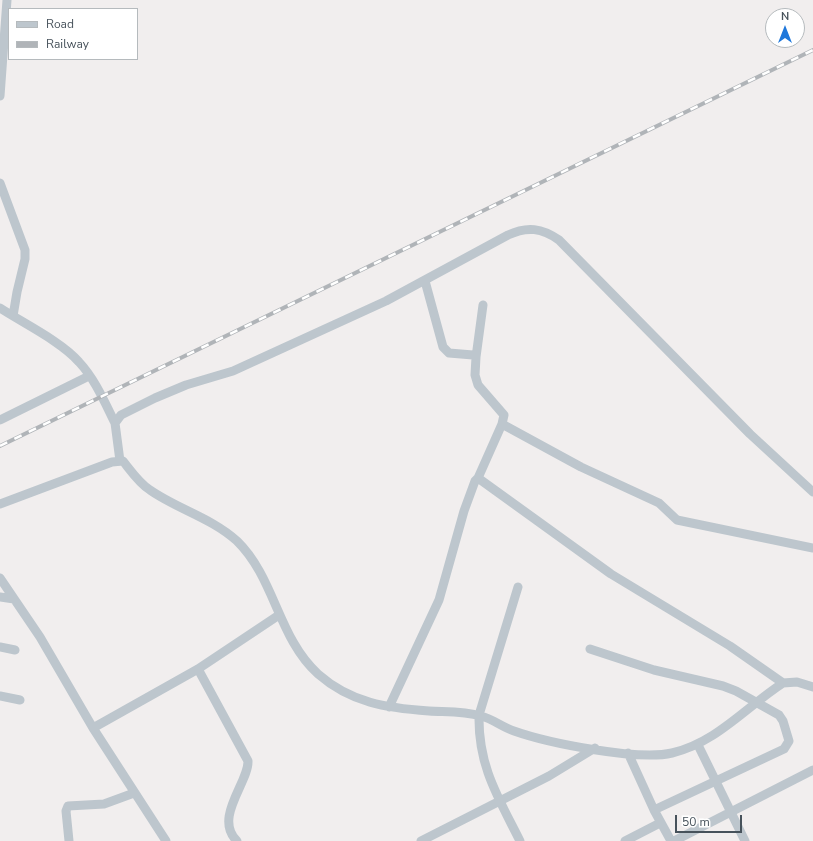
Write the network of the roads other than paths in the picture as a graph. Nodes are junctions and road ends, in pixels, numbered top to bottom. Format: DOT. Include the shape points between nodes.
graph roads {
  1 [pos="7,0"];
  2 [pos="0,96"];
  3 [pos="0,183"];
  4 [pos="425,281"];
  5 [pos="483,305"];
  6 [pos="0,308"];
  7 [pos="13,316"];
  8 [pos="476,357"];
  9 [pos="89,376"];
  10 [pos="0,420"];
  11 [pos="114,424"];
  12 [pos="502,424"];
  13 [pos="120,461"];
  14 [pos="478,478"];
  15 [pos="813,492"];
  16 [pos="0,504"];
  17 [pos="813,548"];
  18 [pos="0,578"];
  19 [pos="518,587"];
  20 [pos="0,596"];
  21 [pos="14,599"];
  22 [pos="279,616"];
  23 [pos="0,647"];
  24 [pos="590,649"];
  25 [pos="15,650"];
  26 [pos="198,668"];
  27 [pos="783,683"];
  28 [pos="813,687"];
  29 [pos="0,696"];
  30 [pos="20,700"];
  31 [pos="756,704"];
  32 [pos="389,707"];
  33 [pos="479,715"];
  34 [pos="93,728"];
  35 [pos="698,745"];
  36 [pos="594,748"];
  37 [pos="628,753"];
  38 [pos="813,770"];
  39 [pos="716,782"];
  40 [pos="134,793"];
  41 [pos="500,801"];
  42 [pos="654,810"];
  43 [pos="731,812"];
  44 [pos="660,823"];
  45 [pos="69,841"];
  46 [pos="166,841"];
  47 [pos="237,841"];
  48 [pos="421,841"];
  49 [pos="520,841"];
  50 [pos="625,841"];
  51 [pos="673,841"];
  52 [pos="745,841"];
  1 -- 2 [label="street"];
  3 -- 7 [label="street" via="25,250"];
  4 -- 8 [label="street" via="444,349 449,353"];
  4 -- 11 [label="street" via="386,302 238,368 186,385 130,410 121,415"];
  4 -- 15 [label="street" via="518,230 538,230 554,236 750,434"];
  5 -- 8 [label="street"];
  6 -- 7 [label="street"];
  7 -- 9 [label="street" via="71,354"];
  8 -- 12 [label="street" via="476,380 483,393 504,415"];
  9 -- 10 [label="street"];
  9 -- 11 [label="street"];
  11 -- 13 [label="street"];
  12 -- 14 [label="street"];
  12 -- 17 [label="street" via="581,467 659,503 677,520"];
  13 -- 16 [label="street" via="44,486"];
  13 -- 22 [label="street" via="148,489 220,528 238,542 259,570"];
  14 -- 27 [label="street" via="611,574 730,646"];
  14 -- 32 [label="street" via="464,511 439,600"];
  18 -- 21 [label="street"];
  19 -- 33 [label="street"];
  20 -- 21 [label="street"];
  21 -- 34 [label="street" via="40,637"];
  22 -- 26 [label="street"];
  22 -- 32 [label="street" via="303,658 322,678 359,700"];
  23 -- 25 [label="street"];
  24 -- 31 [label="street" via="654,670 723,686"];
  26 -- 34 [label="street"];
  26 -- 47 [label="street" via="248,761 230,816 232,833"];
  27 -- 28 [label="street" via="797,682"];
  27 -- 31 [label="street"];
  29 -- 30 [label="street"];
  31 -- 35 [label="street"];
  31 -- 39 [label="street" via="779,715 789,738 788,745"];
  32 -- 33 [label="street"];
  33 -- 36 [label="street" via="520,733"];
  33 -- 41 [label="street" via="480,749"];
  34 -- 40 [label="street"];
  35 -- 37 [label="street" via="656,756"];
  35 -- 39 [label="street"];
  36 -- 37 [label="street"];
  36 -- 41 [label="street" via="550,776"];
  37 -- 42 [label="street"];
  38 -- 43 [label="street"];
  39 -- 42 [label="street"];
  39 -- 43 [label="street"];
  40 -- 45 [label="street" via="104,804 68,806 66,811"];
  40 -- 46 [label="street"];
  41 -- 48 [label="street"];
  41 -- 49 [label="street"];
  42 -- 44 [label="street"];
  43 -- 51 [label="street"];
  43 -- 52 [label="street"];
  44 -- 50 [label="street"];
  44 -- 51 [label="street"];
}
